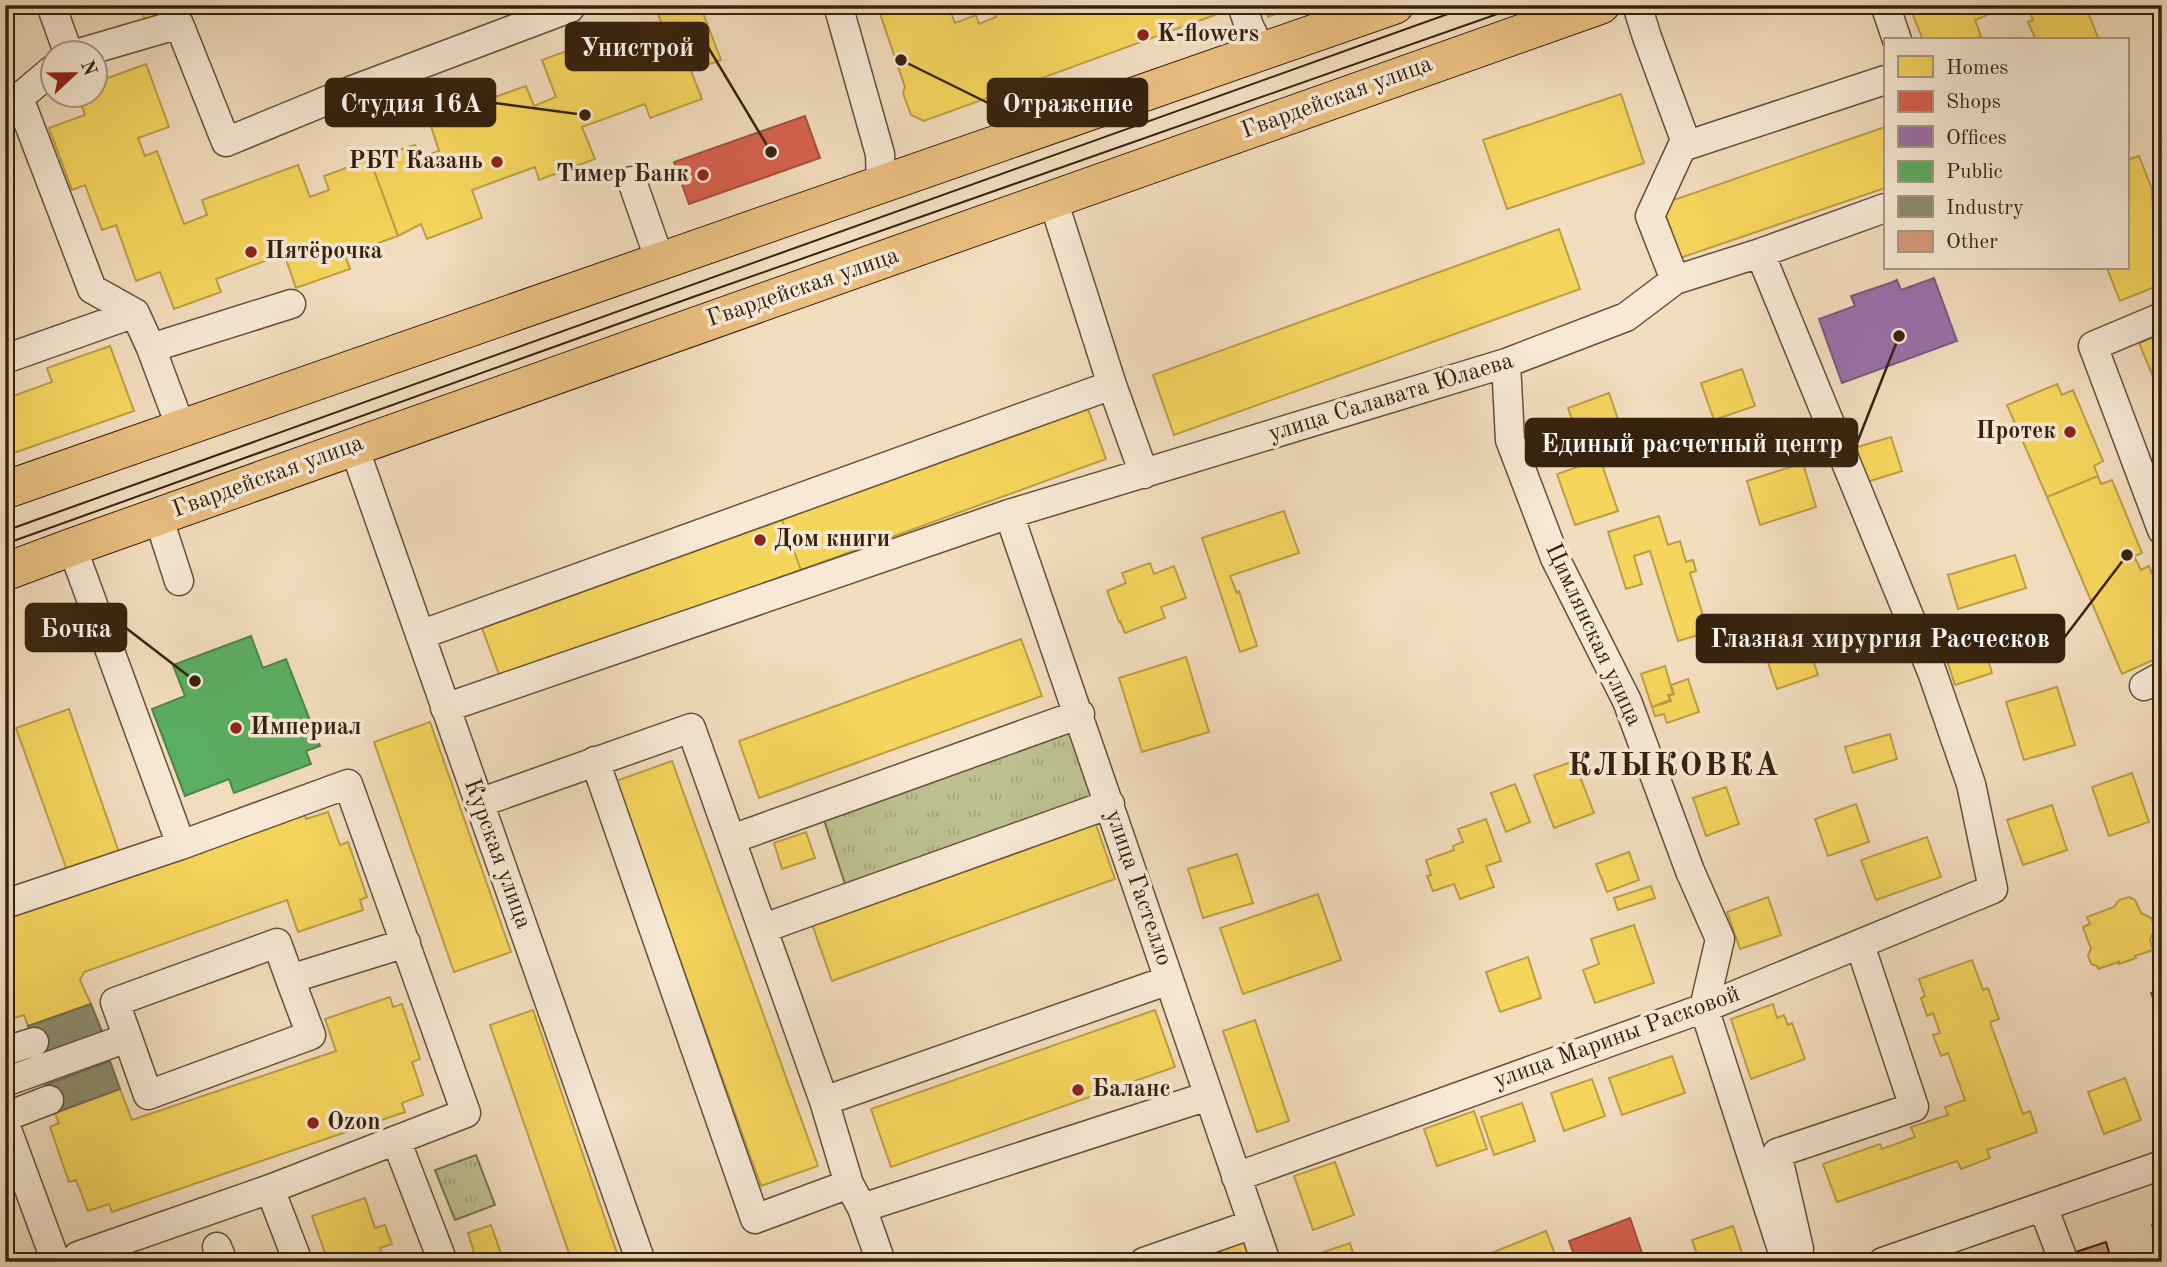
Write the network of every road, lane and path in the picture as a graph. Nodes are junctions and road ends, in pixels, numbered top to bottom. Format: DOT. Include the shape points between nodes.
graph roads {
  1 [pos="51,5"];
  2 [pos="569,5"];
  3 [pos="838,5"];
  4 [pos="1242,5"];
  5 [pos="1395,5"];
  6 [pos="1601,5"];
  7 [pos="1637,5"];
  8 [pos="1885,5"];
  9 [pos="63,38"];
  10 [pos="1896,38"];
  11 [pos="108,45"];
  12 [pos="1262,52"];
  13 [pos="1884,80"];
  14 [pos="38,81"];
  15 [pos="12,101"];
  16 [pos="1682,147"];
  17 [pos="632,181"];
  18 [pos="881,184"];
  19 [pos="1053,200"];
  20 [pos="1884,208"];
  21 [pos="1760,253"];
  22 [pos="660,261"];
  23 [pos="1675,280"];
  24 [pos="291,304"];
  25 [pos="135,313"];
  26 [pos="2162,317"];
  27 [pos="152,348"];
  28 [pos="5,359"];
  29 [pos="1506,363"];
  30 [pos="1112,385"];
  31 [pos="181,428"];
  32 [pos="354,447"];
  33 [pos="1144,474"];
  34 [pos="5,489"];
  35 [pos="1009,514"];
  36 [pos="158,516"];
  37 [pos="2162,530"];
  38 [pos="72,547"];
  39 [pos="5,572"];
  40 [pos="179,581"];
  41 [pos="420,635"];
  42 [pos="445,708"];
  43 [pos="1080,714"];
  44 [pos="596,761"];
  45 [pos="479,803"];
  46 [pos="1110,804"];
  47 [pos="732,839"];
  48 [pos="181,845"];
  49 [pos="5,904"];
  50 [pos="764,928"];
  51 [pos="405,943"];
  52 [pos="1860,945"];
  53 [pos="290,979"];
  54 [pos="1169,979"];
  55 [pos="1704,1008"];
  56 [pos="127,1038"];
  57 [pos="34,1042"];
  58 [pos="5,1051"];
  59 [pos="5,1082"];
  60 [pos="1208,1096"];
  61 [pos="50,1100"];
  62 [pos="824,1101"];
  63 [pos="5,1117"];
  64 [pos="5,1124"];
  65 [pos="396,1140"];
  66 [pos="2162,1165"];
  67 [pos="1236,1177"];
  68 [pos="270,1189"];
  69 [pos="855,1196"];
  70 [pos="2043,1207"];
  71 [pos="1253,1224"];
  72 [pos="1959,1249"];
  73 [pos="69,1260"];
  74 [pos="298,1262"];
  75 [pos="443,1262"];
  76 [pos="641,1262"];
  77 [pos="881,1262"];
  78 [pos="1144,1262"];
  79 [pos="1266,1262"];
  80 [pos="1786,1262"];
  81 [pos="1804,1262"];
  82 [pos="1883,1262"];
  83 [pos="2064,1262"];
  1 -- 9 [label="street"];
  2 -- 11 [label="street" via="226,142 179,24"];
  3 -- 18 [label="street" via="880,153"];
  4 -- 12 [label="street"];
  5 -- 12 [label="main road"];
  6 -- 19 [label="main road, Гвардейская улица"];
  7 -- 16 [label="street" via="1685,140"];
  8 -- 10 [label="street"];
  12 -- 18 [label="main road"];
  13 -- 16 [label="street"];
  14 -- 15 [label="street"];
  15 -- 25 [label="street" via="92,289"];
  16 -- 23 [label="street" via="1650,216"];
  17 -- 22 [label="street"];
  18 -- 22 [label="main road"];
  19 -- 30 [label="street"];
  19 -- 32 [label="main road, Гвардейская улица"];
  20 -- 21 [label="street, улица Салавата Юлаева"];
  21 -- 23 [label="street, улица Салавата Юлаева"];
  21 -- 52 [label="street, улица Марины Расковой" via="1932,672 1971,784 1993,889"];
  22 -- 31 [label="main road"];
  23 -- 29 [label="street, улица Салавата Юлаева" via="1626,317"];
  24 -- 27 [label="street"];
  25 -- 27 [label="street"];
  25 -- 28 [label="street"];
  26 -- 37 [label="street" via="2093,346"];
  27 -- 31 [label="street"];
  29 -- 33 [label="street, улица Салавата Юлаева"];
  29 -- 55 [label="street, Цимлянская улица" via="1510,440 1555,558 1627,701 1720,939"];
  30 -- 33 [label="street"];
  30 -- 41 [label="street"];
  31 -- 34 [label="main road"];
  32 -- 36 [label="main road, Гвардейская улица"];
  32 -- 41 [label="street, Курская улица"];
  33 -- 35 [label="street, улица Салавата Юлаева"];
  35 -- 42 [label="street, улица Салавата Юлаева"];
  35 -- 43 [label="street, улица Гастелло"];
  36 -- 38 [label="main road, Гвардейская улица"];
  36 -- 40 [label="street"];
  38 -- 39 [label="main road, Гвардейская улица"];
  38 -- 48 [label="street"];
  41 -- 42 [label="street, Курская улица"];
  42 -- 45 [label="street, Курская улица"];
  43 -- 46 [label="street, улица Гастелло"];
  43 -- 47 [label="street"];
  44 -- 45 [label="street"];
  44 -- 47 [label="street" via="691,728"];
  44 -- 69 [label="street" via="755,1219"];
  45 -- 76 [label="street, Курская улица"];
  46 -- 50 [label="street"];
  46 -- 54 [label="street, улица Гастелло"];
  47 -- 50 [label="street"];
  48 -- 49 [label="street"];
  48 -- 51 [label="street" via="348,784"];
  50 -- 62 [label="street"];
  51 -- 53 [label="street"];
  51 -- 65 [label="street" via="466,1113"];
  52 -- 55 [label="street, улица Марины Расковой"];
  52 -- 81 [label="street" via="1914,1107 1777,1153"];
  53 -- 56 [label="street" via="277,943 115,1002"];
  53 -- 56 [label="street" via="311,1035 148,1095"];
  54 -- 60 [label="street, улица Гастелло"];
  54 -- 62 [label="street"];
  55 -- 67 [label="street, улица Марины Расковой"];
  55 -- 80 [label="street"];
  56 -- 59 [label="street"];
  57 -- 58 [label="street"];
  60 -- 67 [label="street, улица Гастелло"];
  60 -- 69 [label="street"];
  61 -- 63 [label="street"];
  62 -- 69 [label="street"];
  64 -- 73 [label="street"];
  65 -- 68 [label="street"];
  65 -- 75 [label="street"];
  66 -- 70 [label="street"];
  67 -- 71 [label="street, улица Гастелло"];
  68 -- 73 [label="street"];
  68 -- 74 [label="street"];
  69 -- 77 [label="street"];
  70 -- 72 [label="street"];
  70 -- 83 [label="street"];
  71 -- 78 [label="street"];
  71 -- 79 [label="street, улица Гастелло"];
  72 -- 82 [label="street"];
}
